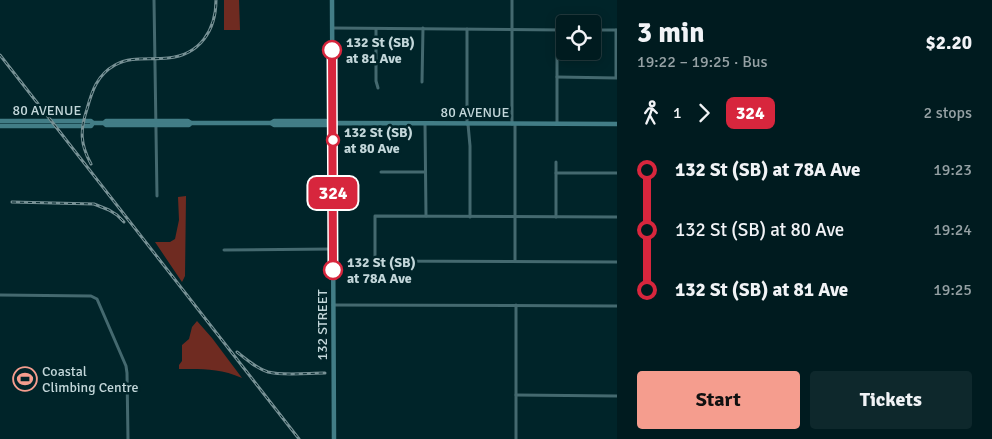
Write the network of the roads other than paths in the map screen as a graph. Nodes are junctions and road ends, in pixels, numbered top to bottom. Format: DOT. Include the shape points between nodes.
graph roads {
  1 [pos="154,0"];
  2 [pos="332,0"];
  3 [pos="512,0"];
  4 [pos="332,28"];
  5 [pos="376,28"];
  6 [pos="422,28"];
  7 [pos="467,29"];
  8 [pos="512,29"];
  9 [pos="556,30"];
  10 [pos="601,30"];
  11 [pos="617,30"];
  12 [pos="557,60"];
  13 [pos="557,77"];
  14 [pos="617,77"];
  15 [pos="422,82"];
  16 [pos="378,88"];
  17 [pos="0,121"];
  18 [pos="28,121"];
  19 [pos="155,123"];
  20 [pos="332,123"];
  21 [pos="94,124"];
  22 [pos="425,124"];
  23 [pos="467,124"];
  24 [pos="514,124"];
  25 [pos="557,124"];
  26 [pos="617,124"];
  27 [pos="0,126"];
  28 [pos="18,126"];
  29 [pos="556,162"];
  30 [pos="382,172"];
  31 [pos="425,172"];
  32 [pos="556,173"];
  33 [pos="617,173"];
  34 [pos="157,196"];
  35 [pos="426,216"];
  36 [pos="470,216"];
  37 [pos="515,217"];
  38 [pos="556,217"];
  39 [pos="617,217"];
  40 [pos="333,249"];
  41 [pos="224,250"];
  42 [pos="515,261"];
  43 [pos="617,262"];
  44 [pos="0,295"];
  45 [pos="333,304"];
  46 [pos="516,305"];
  47 [pos="617,306"];
  48 [pos="516,395"];
  49 [pos="617,396"];
  50 [pos="128,439"];
  51 [pos="334,439"];
  52 [pos="516,439"];
  1 -- 19 [label="street"];
  2 -- 4 [label="main road, 132 STREET"];
  3 -- 8 [label="street"];
  4 -- 5 [label="street"];
  4 -- 20 [label="main road, 132 STREET"];
  5 -- 6 [label="street"];
  5 -- 16 [label="street"];
  6 -- 7 [label="street"];
  6 -- 15 [label="street"];
  7 -- 8 [label="street"];
  7 -- 23 [label="street"];
  8 -- 9 [label="street"];
  8 -- 24 [label="street"];
  10 -- 11 [label="street"];
  11 -- 14 [label="street"];
  12 -- 13 [label="street"];
  13 -- 14 [label="street"];
  13 -- 25 [label="street"];
  17 -- 18 [label="main road, 80 AVENUE"];
  18 -- 21 [label="main road, 80 AVENUE" via="91,121"];
  18 -- 28 [label="main road"];
  19 -- 20 [label="main road, 80 AVENUE"];
  19 -- 21 [label="main road, 80 AVENUE" via="106,121"];
  19 -- 34 [label="street"];
  20 -- 22 [label="main road, 80 AVENUE"];
  20 -- 40 [label="main road, 132 STREET"];
  21 -- 28 [label="main road, 80 AVENUE"];
  22 -- 23 [label="main road, 80 AVENUE"];
  22 -- 31 [label="street"];
  23 -- 24 [label="main road, 80 AVENUE"];
  23 -- 36 [label="street"];
  24 -- 25 [label="main road, 80 AVENUE"];
  24 -- 37 [label="street"];
  25 -- 26 [label="main road, 80 AVENUE"];
  27 -- 28 [label="main road, 80 AVENUE"];
  29 -- 32 [label="street"];
  30 -- 31 [label="street"];
  31 -- 35 [label="street"];
  32 -- 33 [label="street"];
  32 -- 38 [label="street"];
  35 -- 36 [label="street"];
  35 -- 42 [label="street" via="375,216 375,261"];
  36 -- 37 [label="street"];
  37 -- 38 [label="street"];
  37 -- 42 [label="street"];
  38 -- 39 [label="street"];
  40 -- 41 [label="street"];
  40 -- 45 [label="main road, 132 STREET"];
  42 -- 43 [label="street"];
  44 -- 50 [label="street" via="91,296 97,299 127,372"];
  45 -- 46 [label="street"];
  45 -- 51 [label="main road, 132 STREET"];
  46 -- 47 [label="street"];
  46 -- 48 [label="street"];
  48 -- 49 [label="street"];
  48 -- 52 [label="street"];
}
